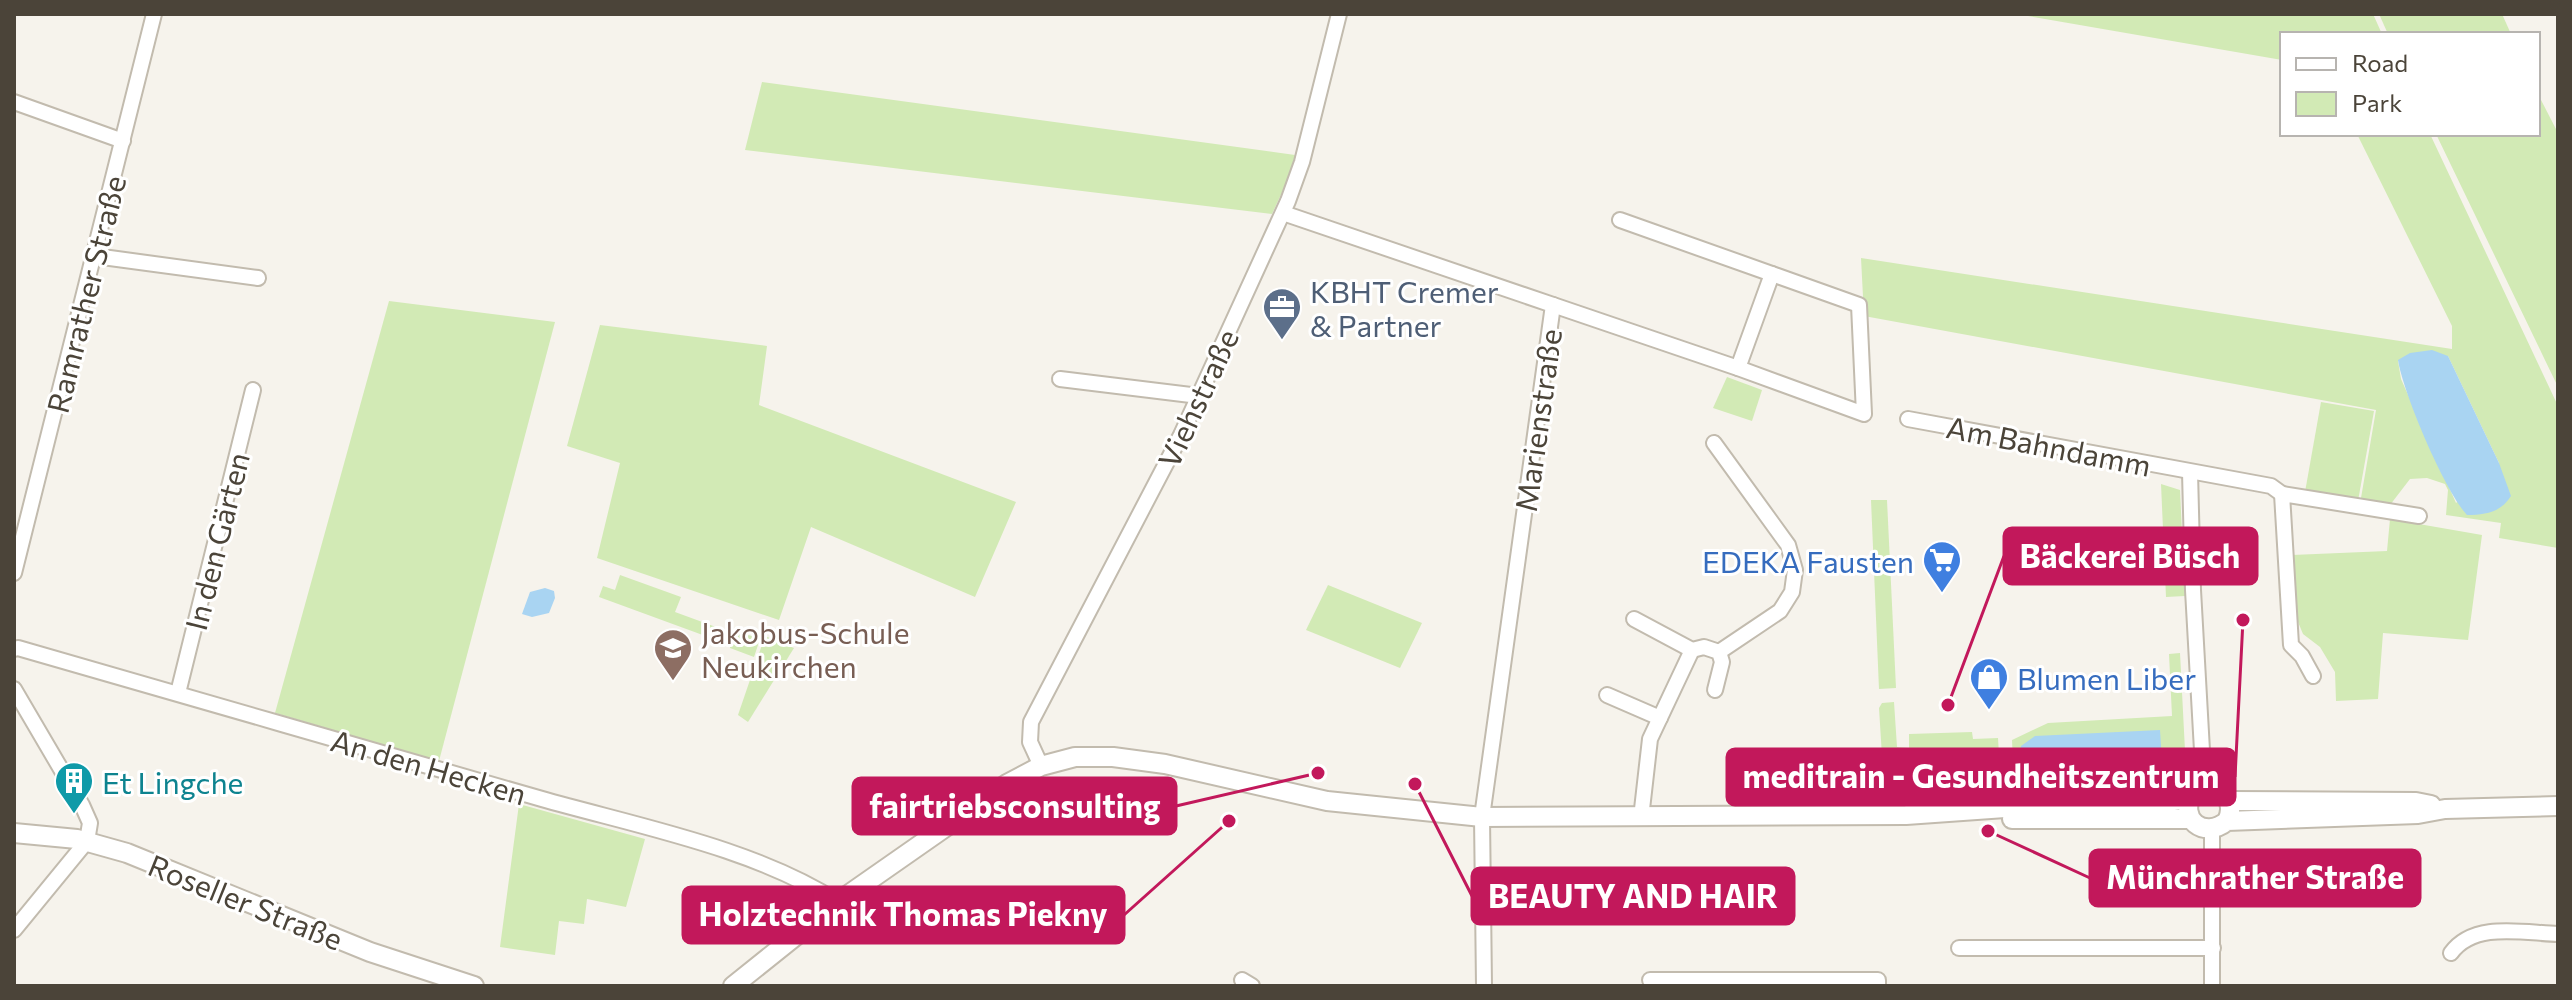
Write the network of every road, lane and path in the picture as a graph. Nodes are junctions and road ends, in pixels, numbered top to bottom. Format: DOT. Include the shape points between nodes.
graph roads {
  1 [pos="154,14"];
  2 [pos="1339,14"];
  3 [pos="14,102"];
  4 [pos="123,141"];
  5 [pos="1283,213"];
  6 [pos="1620,220"];
  7 [pos="95,256"];
  8 [pos="1772,274"];
  9 [pos="258,278"];
  10 [pos="1553,305"];
  11 [pos="1738,368"];
  12 [pos="1060,379"];
  13 [pos="253,390"];
  14 [pos="1199,396"];
  15 [pos="1908,419"];
  16 [pos="1714,443"];
  17 [pos="2190,472"];
  18 [pos="2282,494"];
  19 [pos="2419,516"];
  20 [pos="14,573"];
  21 [pos="1634,619"];
  22 [pos="14,649"];
  23 [pos="1692,650"];
  24 [pos="1719,652"];
  25 [pos="2313,676"];
  26 [pos="14,689"];
  27 [pos="1715,690"];
  28 [pos="178,693"];
  29 [pos="1607,695"];
  30 [pos="1660,718"];
  31 [pos="1041,766"];
  32 [pos="2204,786"];
  33 [pos="2189,799"];
  34 [pos="2230,801"];
  35 [pos="2558,806"];
  36 [pos="2445,809"];
  37 [pos="1906,815"];
  38 [pos="1482,817"];
  39 [pos="1641,818"];
  40 [pos="2190,819"];
  41 [pos="2219,825"];
  42 [pos="14,833"];
  43 [pos="87,841"];
  44 [pos="838,902"];
  45 [pos="14,930"];
  46 [pos="2558,934"];
  47 [pos="1959,948"];
  48 [pos="2213,948"];
  49 [pos="2451,953"];
  50 [pos="1650,980"];
  51 [pos="743,983"];
  52 [pos="474,986"];
  53 [pos="1484,986"];
  54 [pos="1878,986"];
  55 [pos="2212,986"];
  1 -- 4 [label="street, Ramrather Straße"];
  2 -- 5 [label="street, Viehstraße" via="1302,162"];
  3 -- 4 [label="street"];
  4 -- 7 [label="street, Ramrather Straße"];
  5 -- 10 [label="street, Marienstraße"];
  5 -- 14 [label="street, Viehstraße"];
  6 -- 8 [label="street"];
  7 -- 9 [label="street"];
  7 -- 20 [label="street, Ramrather Straße"];
  8 -- 11 [label="street"];
  8 -- 11 [label="street" via="1859,305 1864,414"];
  10 -- 11 [label="street"];
  10 -- 38 [label="street, Marienstraße"];
  12 -- 14 [label="street"];
  13 -- 28 [label="street, In den Gärten"];
  14 -- 31 [label="street, Viehstraße" via="1033,718 1030,742"];
  15 -- 17 [label="street, Am Bahndamm"];
  16 -- 24 [label="street" via="1788,545 1795,570 1792,592 1780,611"];
  17 -- 18 [label="street, Am Bahndamm" via="2271,486"];
  17 -- 32 [label="street, Am Bahndamm"];
  18 -- 19 [label="street, Am Bahndamm"];
  18 -- 25 [label="street" via="2291,645"];
  21 -- 23 [label="street"];
  22 -- 28 [label="street, An den Hecken"];
  23 -- 24 [label="street" via="1708,647"];
  23 -- 30 [label="street"];
  24 -- 27 [label="street" via="1722,662"];
  26 -- 43 [label="street" via="85,811 90,823"];
  28 -- 44 [label="street, An den Hecken" via="723,851 812,886"];
  29 -- 30 [label="street"];
  30 -- 39 [label="street" via="1650,739"];
  31 -- 38 [label="street" via="1075,757 1113,757 1180,767 1305,798"];
  31 -- 44 [label="street" via="995,792"];
  32 -- 33 [label="street"];
  32 -- 34 [label="street" via="2221,791"];
  33 -- 37 [label="street"];
  33 -- 40 [label="street"];
  34 -- 36 [label="street" via="2416,802"];
  34 -- 41 [label="street" via="2230,814"];
  35 -- 36 [label="street"];
  36 -- 41 [label="street"];
  37 -- 39 [label="street"];
  37 -- 40 [label="street"];
  38 -- 39 [label="street"];
  38 -- 53 [label="street, Marienstraße"];
  40 -- 41 [label="street" via="2204,830"];
  41 -- 48 [label="street"];
  42 -- 43 [label="street, Roseller Straße"];
  43 -- 45 [label="street"];
  43 -- 52 [label="street, Roseller Straße" via="153,862 384,958"];
  44 -- 51 [label="street"];
  46 -- 49 [label="street" via="2485,933 2460,940"];
  47 -- 48 [label="street"];
  48 -- 55 [label="street"];
  50 -- 54 [label="street" via="1878,980"];
}
